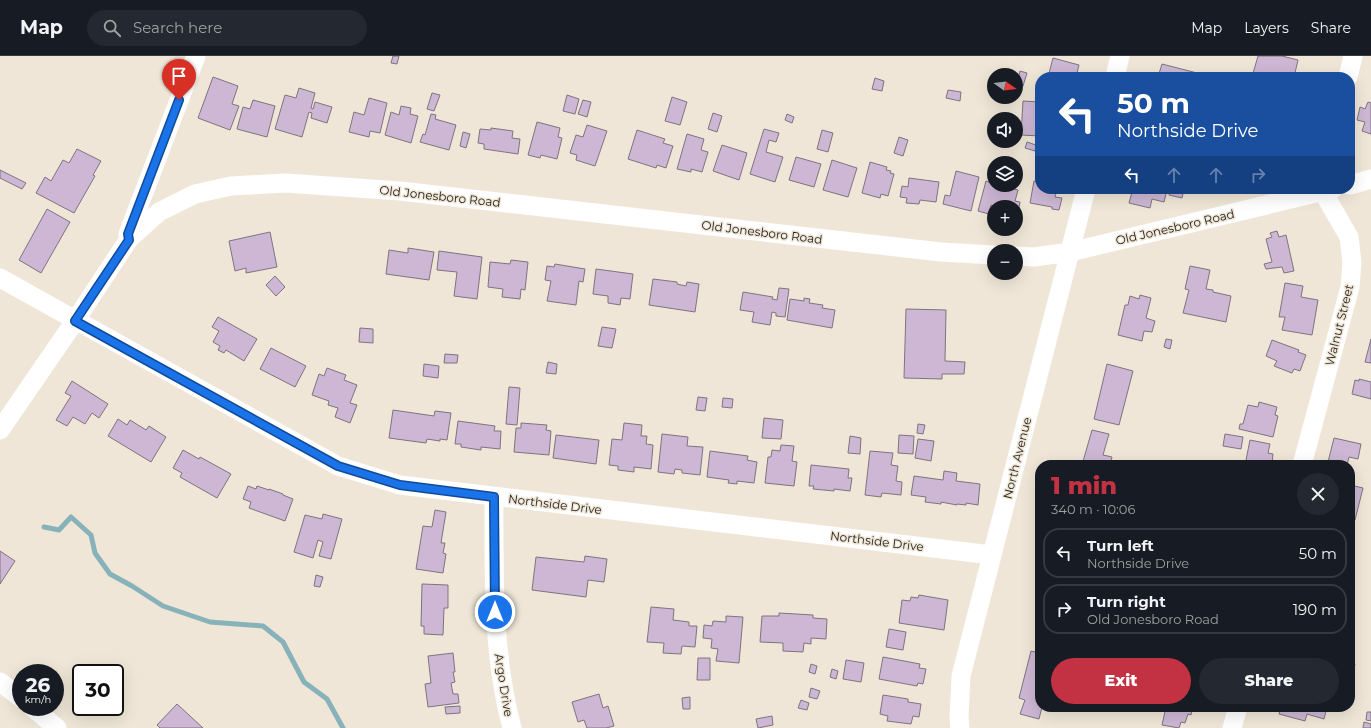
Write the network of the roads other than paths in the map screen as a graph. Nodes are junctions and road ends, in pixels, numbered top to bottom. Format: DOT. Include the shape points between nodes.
graph roads {
  1 [pos="196,56"];
  2 [pos="1120,56"];
  3 [pos="1353,56"];
  4 [pos="1116,72"];
  5 [pos="1349,72"];
  6 [pos="1371,179"];
  7 [pos="1355,184"];
  8 [pos="1085,194"];
  9 [pos="1310,194"];
  10 [pos="1329,194"];
  11 [pos="129,240"];
  12 [pos="1070,252"];
  13 [pos="987,255"];
  14 [pos="1023,256"];
  15 [pos="0,278"];
  16 [pos="75,321"];
  17 [pos="0,430"];
  18 [pos="1303,460"];
  19 [pos="494,497"];
  20 [pos="992,555"];
  21 [pos="0,682"];
  22 [pos="12,691"];
  23 [pos="1237,712"];
  24 [pos="43,716"];
  25 [pos="57,728"];
  26 [pos="512,728"];
  27 [pos="960,728"];
  28 [pos="1232,728"];
  1 -- 11 [label="street" via="128,234"];
  2 -- 4 [label="street"];
  3 -- 5 [label="street"];
  6 -- 7 [label="street"];
  8 -- 12 [label="street, North Avenue"];
  9 -- 12 [label="street, Old Jonesboro Road"];
  10 -- 18 [label="street, Walnut Street" via="1349,237 1352,262 1350,287"];
  11 -- 13 [label="street, Old Jonesboro Road" via="159,212 195,194 231,186 286,183 400,191 927,251"];
  11 -- 16 [label="street, Old Jonesboro Road"];
  12 -- 14 [label="street, Old Jonesboro Road"];
  12 -- 20 [label="street, North Avenue"];
  15 -- 16 [label="street, Northside Drive"];
  16 -- 17 [label="street, Old Jonesboro Road"];
  16 -- 19 [label="street, Northside Drive" via="338,466 400,485"];
  19 -- 20 [label="street, Northside Drive"];
  19 -- 26 [label="street, Argo Drive" via="495,612 501,679"];
  20 -- 27 [label="street, North Avenue" via="961,676 958,717"];
  21 -- 22 [label="street"];
  23 -- 28 [label="street"];
  24 -- 25 [label="street"];
}
